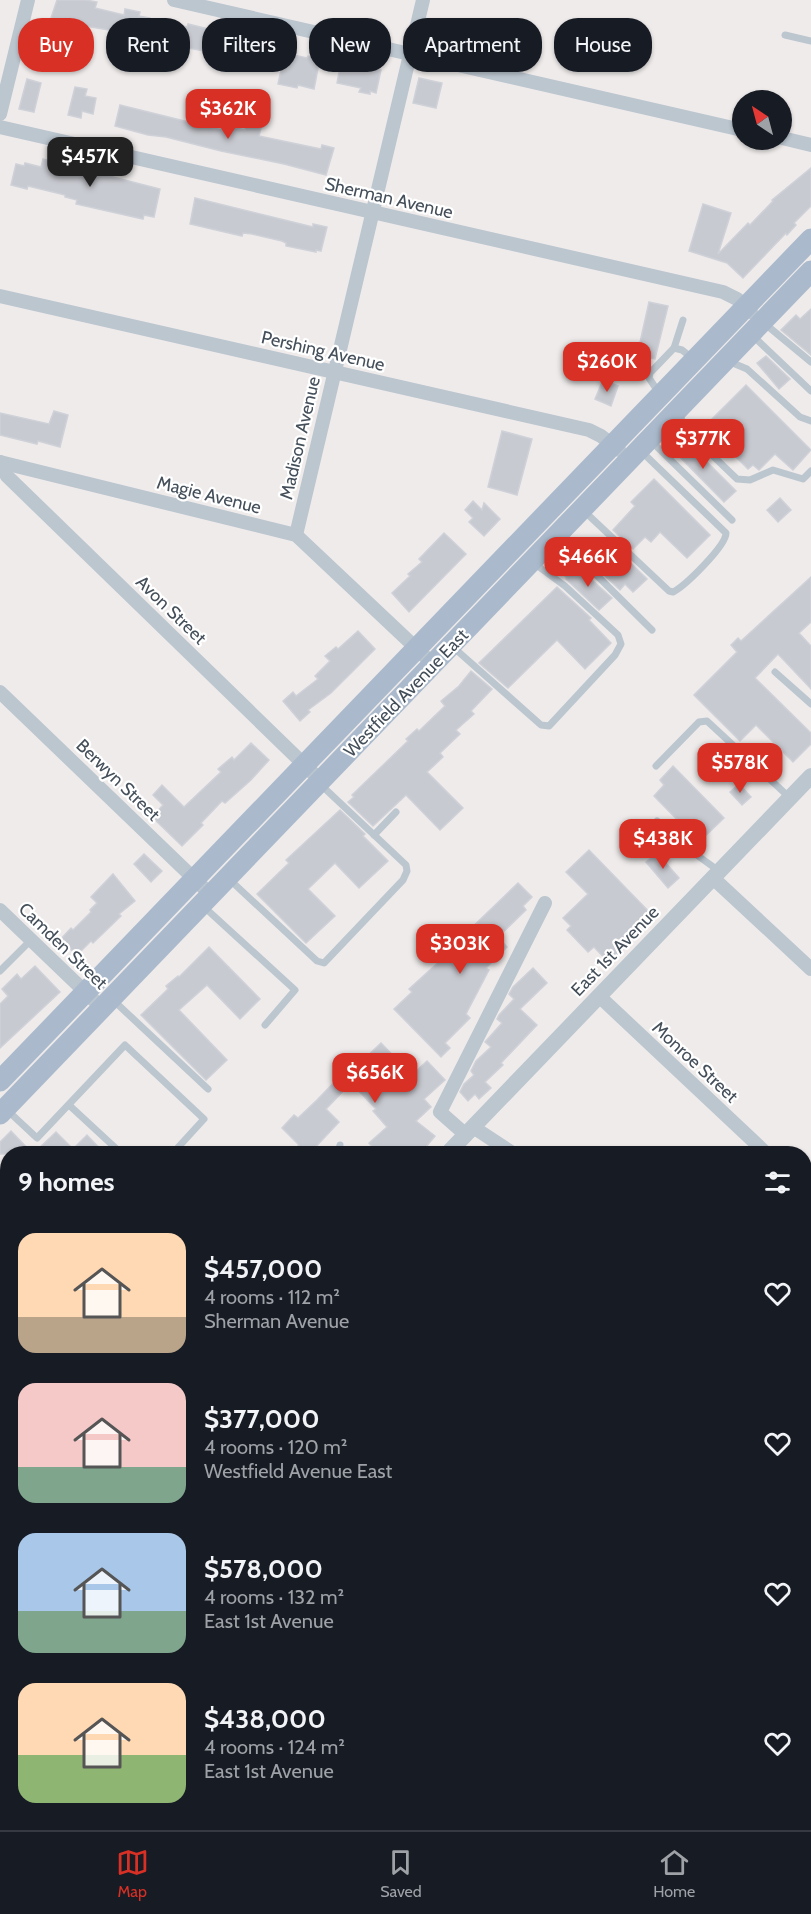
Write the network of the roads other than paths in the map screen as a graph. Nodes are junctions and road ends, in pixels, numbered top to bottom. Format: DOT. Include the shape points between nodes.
graph roads {
  1 [pos="28,0"];
  2 [pos="174,0"];
  3 [pos="423,0"];
  4 [pos="419,18"];
  5 [pos="785,34"];
  6 [pos="811,41"];
  7 [pos="403,52"];
  8 [pos="406,72"];
  9 [pos="489,72"];
  10 [pos="0,114"];
  11 [pos="0,127"];
  12 [pos="732,128"];
  13 [pos="792,140"];
  14 [pos="811,145"];
  15 [pos="372,212"];
  16 [pos="811,239"];
  17 [pos="806,279"];
  18 [pos="0,296"];
  19 [pos="745,307"];
  20 [pos="683,320"];
  21 [pos="756,328"];
  22 [pos="674,348"];
  23 [pos="694,360"];
  24 [pos="726,360"];
  25 [pos="811,362"];
  26 [pos="335,372"];
  27 [pos="811,391"];
  28 [pos="660,395"];
  29 [pos="678,410"];
  30 [pos="811,421"];
  31 [pos="613,445"];
  32 [pos="639,450"];
  33 [pos="0,462"];
  34 [pos="811,471"];
  35 [pos="582,509"];
  36 [pos="732,520"];
  37 [pos="296,535"];
  38 [pos="556,536"];
  39 [pos="515,547"];
  40 [pos="531,562"];
  41 [pos="652,630"];
  42 [pos="451,645"];
  43 [pos="416,649"];
  44 [pos="433,664"];
  45 [pos="775,672"];
  46 [pos="0,692"];
  47 [pos="811,704"];
  48 [pos="304,765"];
  49 [pos="656,766"];
  50 [pos="811,776"];
  51 [pos="320,781"];
  52 [pos="790,798"];
  53 [pos="396,812"];
  54 [pos="657,821"];
  55 [pos="374,835"];
  56 [pos="716,875"];
  57 [pos="227,878"];
  58 [pos="195,879"];
  59 [pos="206,899"];
  60 [pos="544,903"];
  61 [pos="0,910"];
  62 [pos="31,940"];
  63 [pos="811,969"];
  64 [pos="0,971"];
  65 [pos="85,992"];
  66 [pos="599,996"];
  67 [pos="107,1003"];
  68 [pos="265,1025"];
  69 [pos="0,1081"];
  70 [pos="208,1089"];
  71 [pos="69,1105"];
  72 [pos="3,1111"];
  73 [pos="469,1131"];
  74 [pos="113,1146"];
  75 [pos="179,1146"];
  76 [pos="455,1146"];
  77 [pos="498,1146"];
  78 [pos="758,1146"];
  1 -- 10 [label="street"];
  2 -- 7 [label="street"];
  3 -- 4 [label="street, Madison Avenue"];
  5 -- 6 [label="lane"];
  8 -- 15 [label="street, Madison Avenue"];
  9 -- 12 [label="street"];
  11 -- 15 [label="street, Sherman Avenue"];
  13 -- 14 [label="street"];
  15 -- 19 [label="street, Sherman Avenue" via="723,292"];
  15 -- 26 [label="street, Madison Avenue"];
  16 -- 19 [label="main road, Westfield Avenue East"];
  17 -- 21 [label="main road, Westfield Avenue East"];
  18 -- 26 [label="street, Pershing Avenue"];
  19 -- 21 [label="street, Sherman Avenue"];
  19 -- 23 [label="main road, Westfield Avenue East"];
  20 -- 22 [label="lane"];
  21 -- 24 [label="main road, Westfield Avenue East"];
  21 -- 25 [label="lane"];
  21 -- 27 [label="lane"];
  22 -- 23 [label="lane"];
  22 -- 28 [label="lane" via="650,373"];
  23 -- 28 [label="main road, Westfield Avenue East"];
  24 -- 29 [label="main road, Westfield Avenue East"];
  24 -- 30 [label="lane" via="747,369 800,417"];
  26 -- 31 [label="street, Pershing Avenue" via="589,430"];
  26 -- 37 [label="street, Madison Avenue"];
  28 -- 31 [label="main road, Westfield Avenue East"];
  29 -- 32 [label="main road, Westfield Avenue East"];
  29 -- 34 [label="lane" via="688,432 737,479 750,480 773,470 803,479"];
  31 -- 32 [label="street, Pershing Avenue"];
  31 -- 39 [label="main road, Westfield Avenue East"];
  32 -- 35 [label="main road, Westfield Avenue East"];
  32 -- 35 [label="lane" via="726,534 720,548 678,590 669,591"];
  32 -- 36 [label="lane"];
  33 -- 37 [label="street, Magie Avenue"];
  33 -- 48 [label="street, Avon Street" via="7,476"];
  35 -- 38 [label="main road, Westfield Avenue East"];
  37 -- 43 [label="street, Magie Avenue"];
  38 -- 40 [label="main road, Westfield Avenue East"];
  38 -- 41 [label="lane"];
  39 -- 40 [label="main road"];
  39 -- 43 [label="main road, Westfield Avenue East"];
  40 -- 42 [label="main road, Westfield Avenue East"];
  40 -- 42 [label="lane" via="565,586 618,636 621,644 549,726 541,725"];
  42 -- 44 [label="main road, Westfield Avenue East"];
  43 -- 44 [label="street, Magie Avenue"];
  43 -- 48 [label="main road, Westfield Avenue East"];
  44 -- 51 [label="main road, Westfield Avenue East"];
  45 -- 47 [label="lane"];
  46 -- 58 [label="street, Berwyn Street"];
  48 -- 51 [label="street, Avon Street"];
  48 -- 58 [label="main road, Westfield Avenue East"];
  49 -- 52 [label="lane" via="699,722 707,721"];
  50 -- 52 [label="street, East 1st Avenue"];
  51 -- 55 [label="lane"];
  51 -- 57 [label="main road, Westfield Avenue East"];
  52 -- 56 [label="street, East 1st Avenue"];
  53 -- 55 [label="lane"];
  54 -- 56 [label="lane"];
  55 -- 57 [label="lane" via="406,865 405,876 324,963 317,961"];
  56 -- 63 [label="street"];
  56 -- 66 [label="street, East 1st Avenue"];
  57 -- 59 [label="main road, Westfield Avenue East"];
  58 -- 59 [label="street, Berwyn Street"];
  58 -- 65 [label="main road, Westfield Avenue East"];
  59 -- 67 [label="main road, Westfield Avenue East"];
  59 -- 68 [label="lane" via="295,990"];
  60 -- 73 [label="street" via="440,1112"];
  61 -- 62 [label="street, Camden Street"];
  62 -- 64 [label="lane"];
  62 -- 65 [label="street, Camden Street"];
  65 -- 67 [label="street, Camden Street"];
  65 -- 69 [label="main road, Westfield Avenue East"];
  66 -- 73 [label="street, East 1st Avenue"];
  66 -- 78 [label="street, Monroe Street"];
  67 -- 70 [label="lane"];
  67 -- 72 [label="main road, Westfield Avenue East"];
  71 -- 72 [label="lane" via="37,1138"];
  71 -- 74 [label="lane"];
  71 -- 75 [label="lane" via="125,1045 204,1119"];
  73 -- 76 [label="street, East 1st Avenue"];
  73 -- 77 [label="street"];
}
